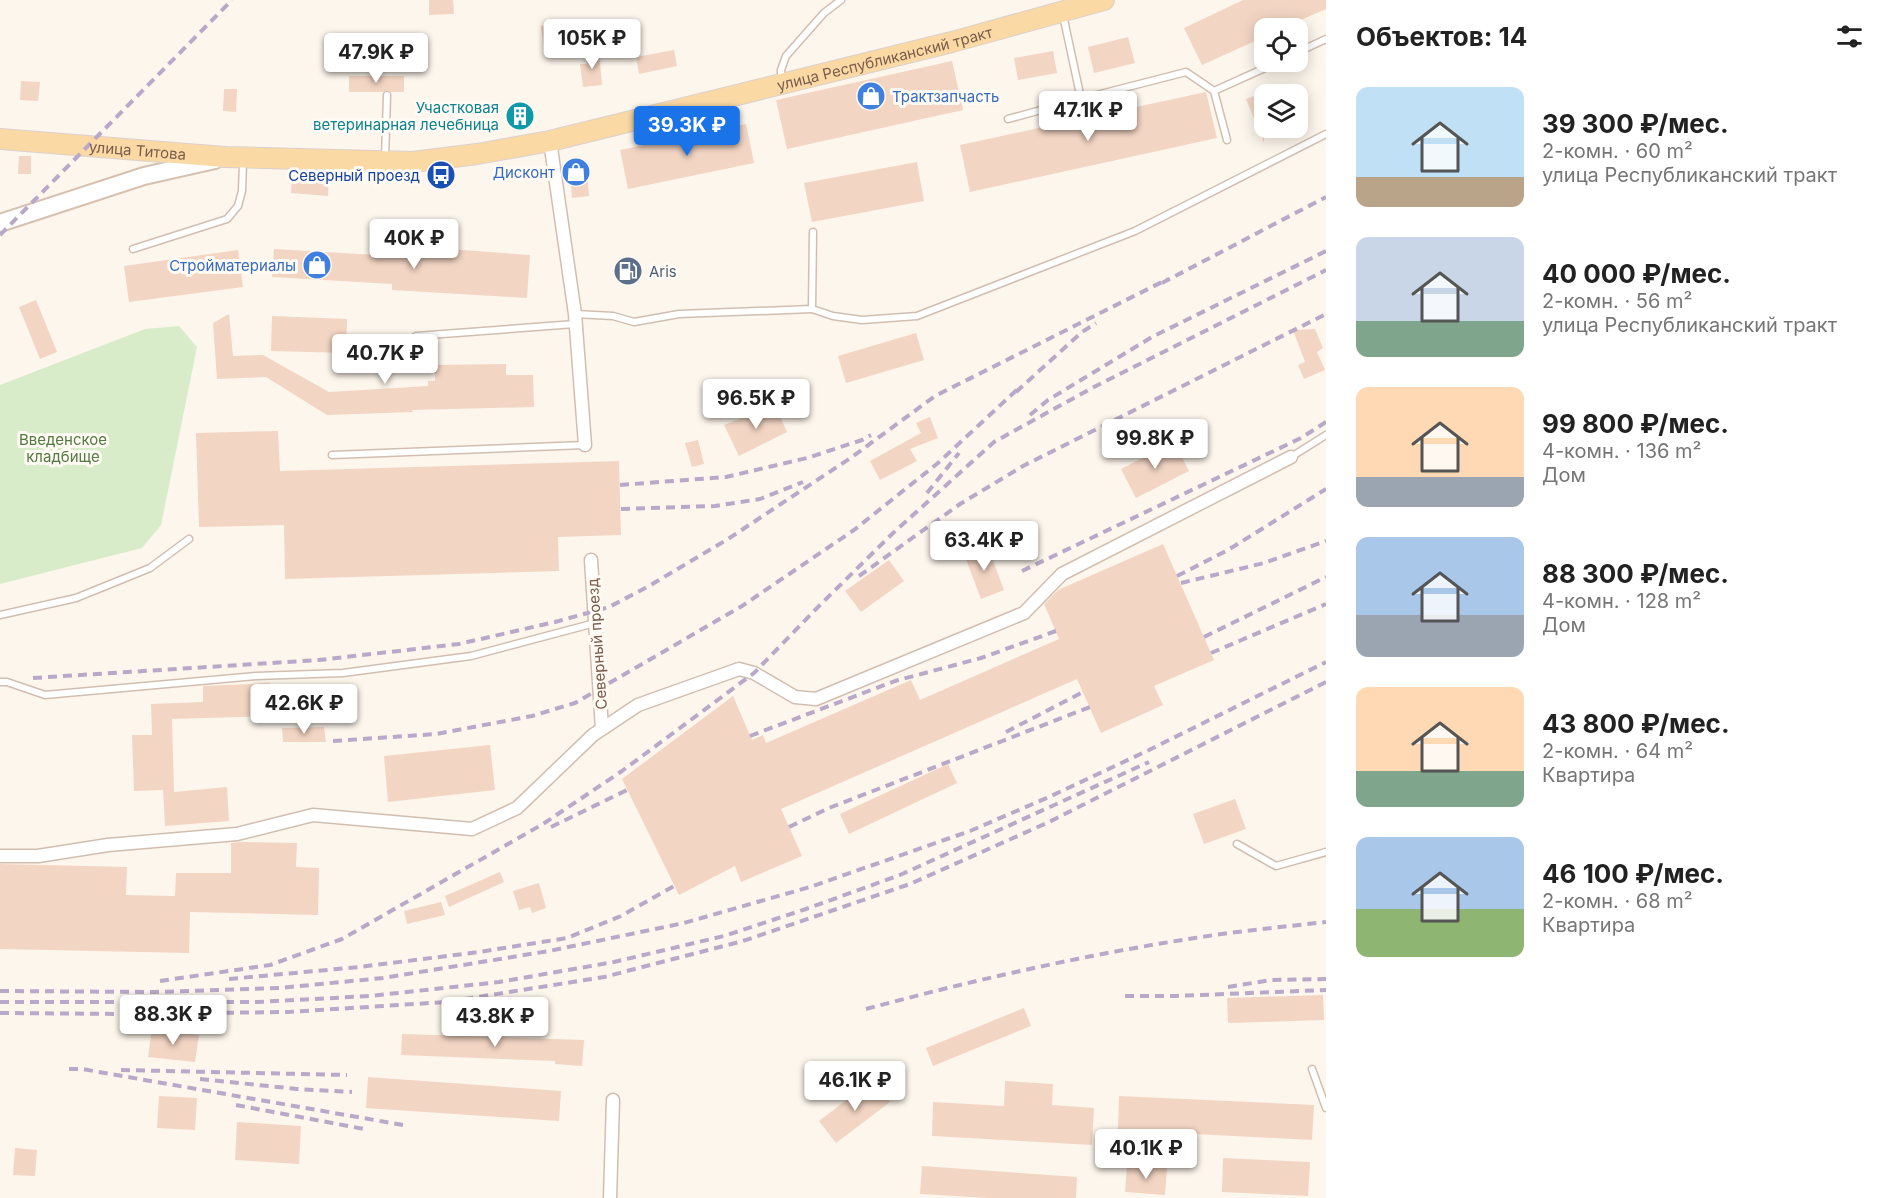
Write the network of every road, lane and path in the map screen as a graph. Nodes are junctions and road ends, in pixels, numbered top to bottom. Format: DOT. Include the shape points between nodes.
graph roads {
  1 [pos="841,0"];
  2 [pos="1104,0"];
  3 [pos="1062,11"];
  4 [pos="1326,39"];
  5 [pos="1308,47"];
  6 [pos="1256,72"];
  7 [pos="782,84"];
  8 [pos="1214,91"];
  9 [pos="387,95"];
  10 [pos="1081,99"];
  11 [pos="1008,119"];
  12 [pos="1326,134"];
  13 [pos="0,140"];
  14 [pos="1227,140"];
  15 [pos="550,141"];
  16 [pos="234,158"];
  17 [pos="274,159"];
  18 [pos="385,163"];
  19 [pos="0,223"];
  20 [pos="813,232"];
  21 [pos="133,249"];
  22 [pos="812,309"];
  23 [pos="575,319"];
  24 [pos="416,336"];
  25 [pos="1326,435"];
  26 [pos="585,445"];
  27 [pos="332,455"];
  28 [pos="1291,457"];
  29 [pos="189,538"];
  30 [pos="591,560"];
  31 [pos="0,615"];
  32 [pos="595,622"];
  33 [pos="0,682"];
  34 [pos="602,729"];
  35 [pos="1237,843"];
  36 [pos="1326,852"];
  37 [pos="0,856"];
  38 [pos="1312,1068"];
  39 [pos="613,1100"];
  40 [pos="1326,1108"];
  41 [pos="610,1198"];
  1 -- 7 [label="lane" via="824,13 786,56"];
  2 -- 3 [label="main road, улица Республиканский тракт"];
  3 -- 7 [label="main road, улица Республиканский тракт"];
  3 -- 10 [label="lane"];
  4 -- 5 [label="lane"];
  6 -- 8 [label="lane"];
  7 -- 15 [label="main road, улица Республиканский тракт"];
  8 -- 10 [label="lane" via="1186,72"];
  8 -- 14 [label="lane"];
  9 -- 18 [label="lane"];
  10 -- 11 [label="lane"];
  12 -- 22 [label="lane" via="1135,231 917,316 862,320"];
  13 -- 16 [label="main road, улица Титова"];
  15 -- 18 [label="main road, улица Республиканский тракт" via="423,161"];
  15 -- 23 [label="street"];
  16 -- 17 [label="main road, улица Титова"];
  16 -- 19 [label="street" via="144,176"];
  16 -- 21 [label="lane" via="242,191 238,206 227,219"];
  17 -- 18 [label="main road, улица Республиканский тракт"];
  20 -- 22 [label="lane"];
  22 -- 23 [label="lane" via="679,314 634,322 613,316"];
  23 -- 24 [label="lane"];
  23 -- 26 [label="street"];
  25 -- 28 [label="lane"];
  26 -- 27 [label="lane"];
  28 -- 34 [label="street" via="1062,574 1024,613 816,699 795,697 754,673 739,669 638,705"];
  29 -- 31 [label="lane" via="150,568 76,598"];
  30 -- 32 [label="street, Северный проезд"];
  32 -- 33 [label="lane" via="471,656 344,673 256,676 45,695"];
  32 -- 34 [label="street, Северный проезд"];
  34 -- 37 [label="street" via="517,808 472,829 313,815 237,834 108,845 38,856"];
  35 -- 36 [label="lane" via="1276,866"];
  38 -- 40 [label="lane"];
  39 -- 41 [label="street"];
}
